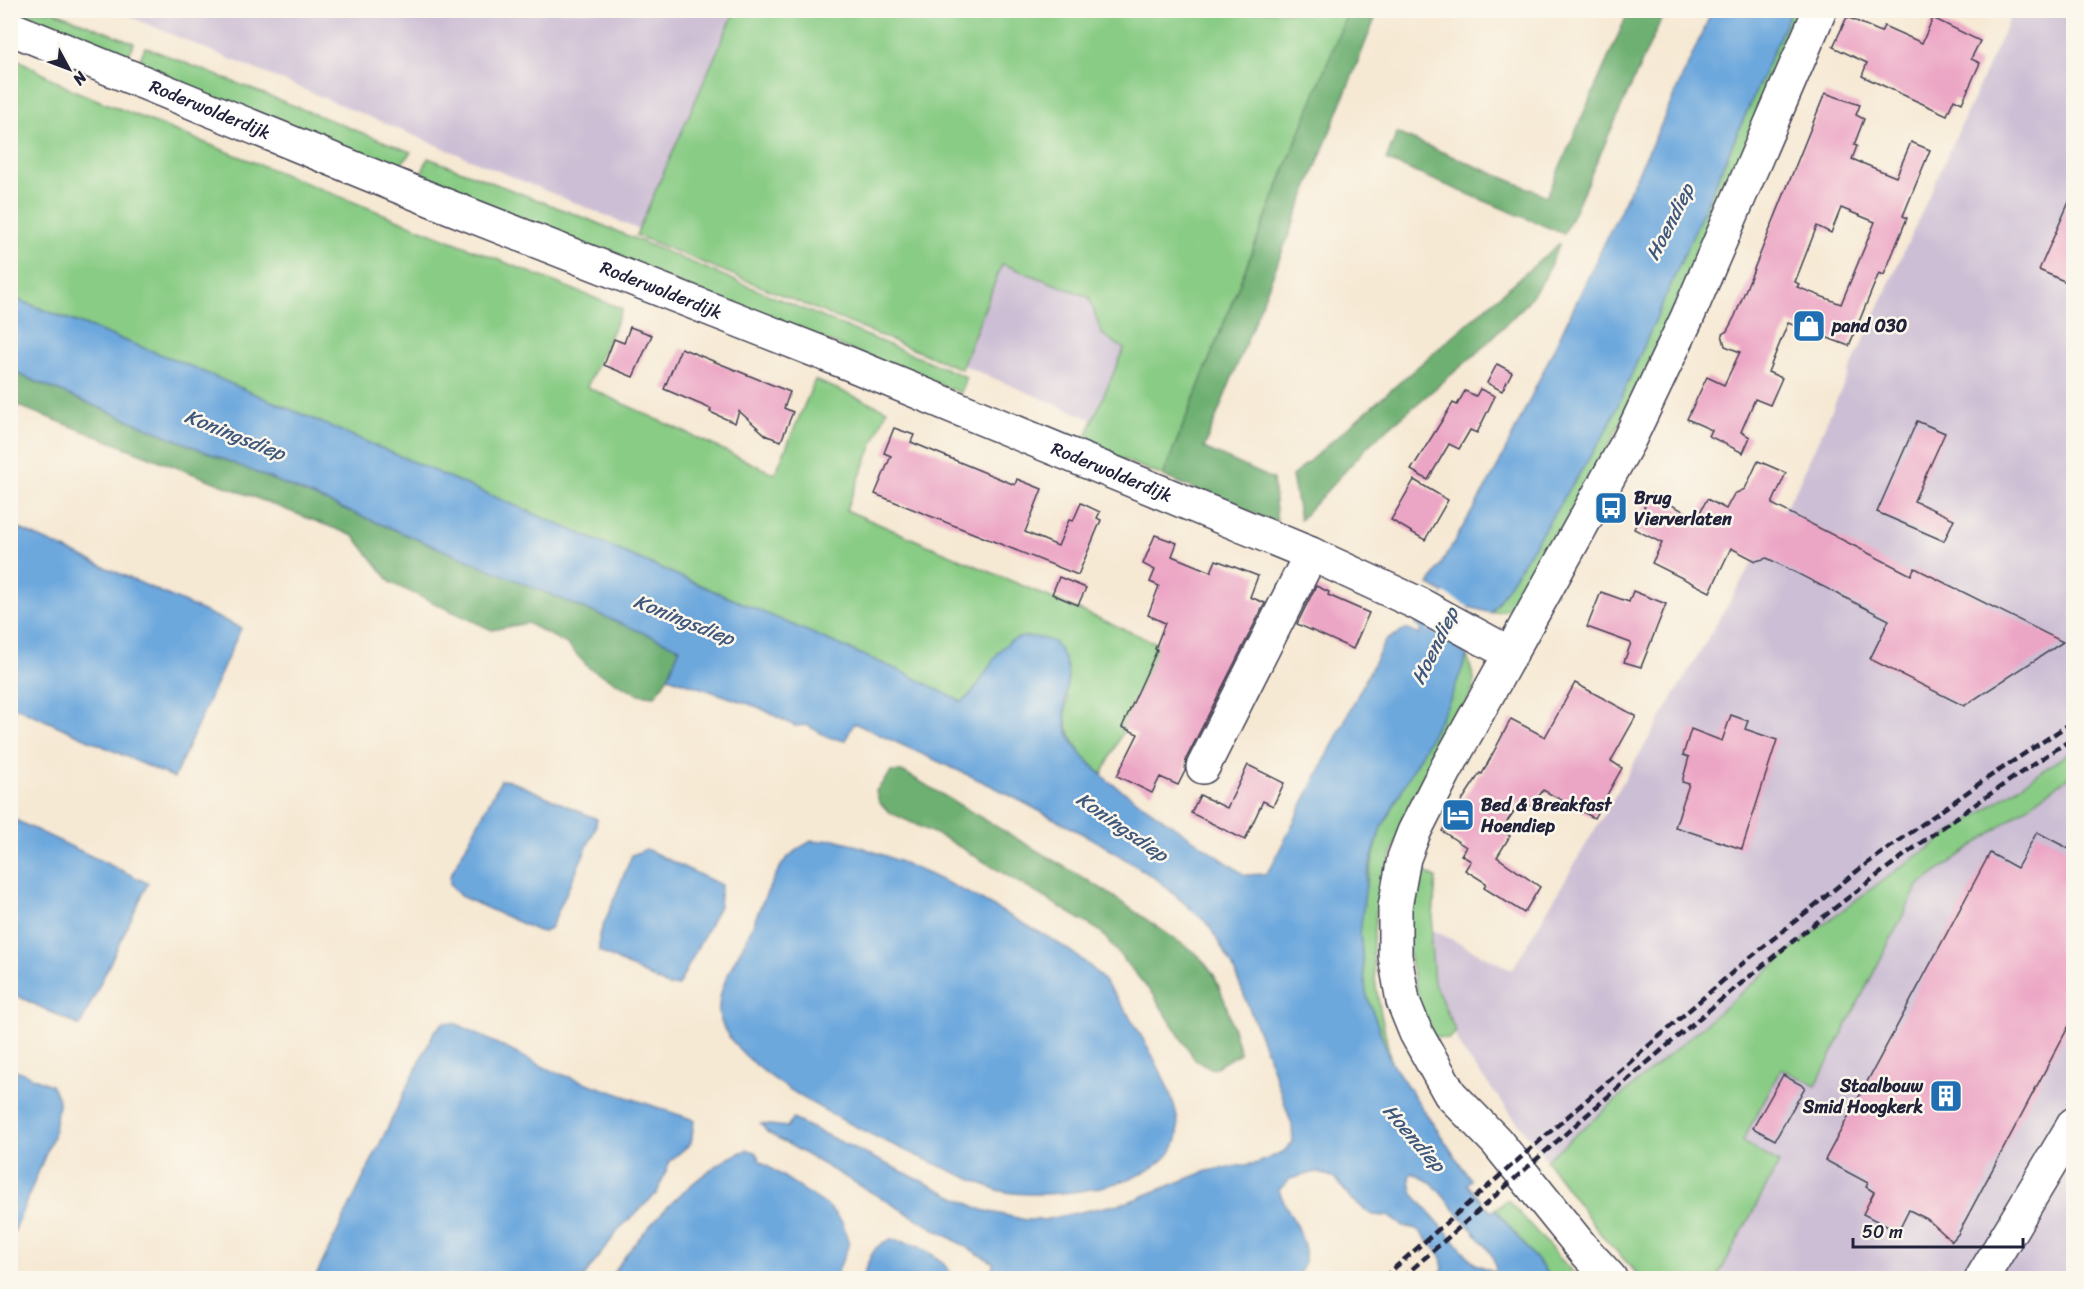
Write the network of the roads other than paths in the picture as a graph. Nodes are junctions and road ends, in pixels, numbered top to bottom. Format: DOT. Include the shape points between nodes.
graph roads {
  1 [pos="1820,10"];
  2 [pos="10,28"];
  3 [pos="1311,554"];
  4 [pos="1511,654"];
  5 [pos="1203,767"];
  6 [pos="2073,1124"];
  7 [pos="1610,1278"];
  8 [pos="1982,1278"];
  1 -- 4 [label="street" via="1687,318 1629,440"];
  2 -- 3 [label="street, Roderwolderdijk" via="444,205 850,364"];
  3 -- 4 [label="street, Roderwolderdijk" via="1417,603"];
  3 -- 5 [label="street"];
  4 -- 7 [label="street" via="1444,773 1404,858 1393,932 1397,980 1416,1033 1450,1094 1496,1141"];
  6 -- 8 [label="street"];
}
